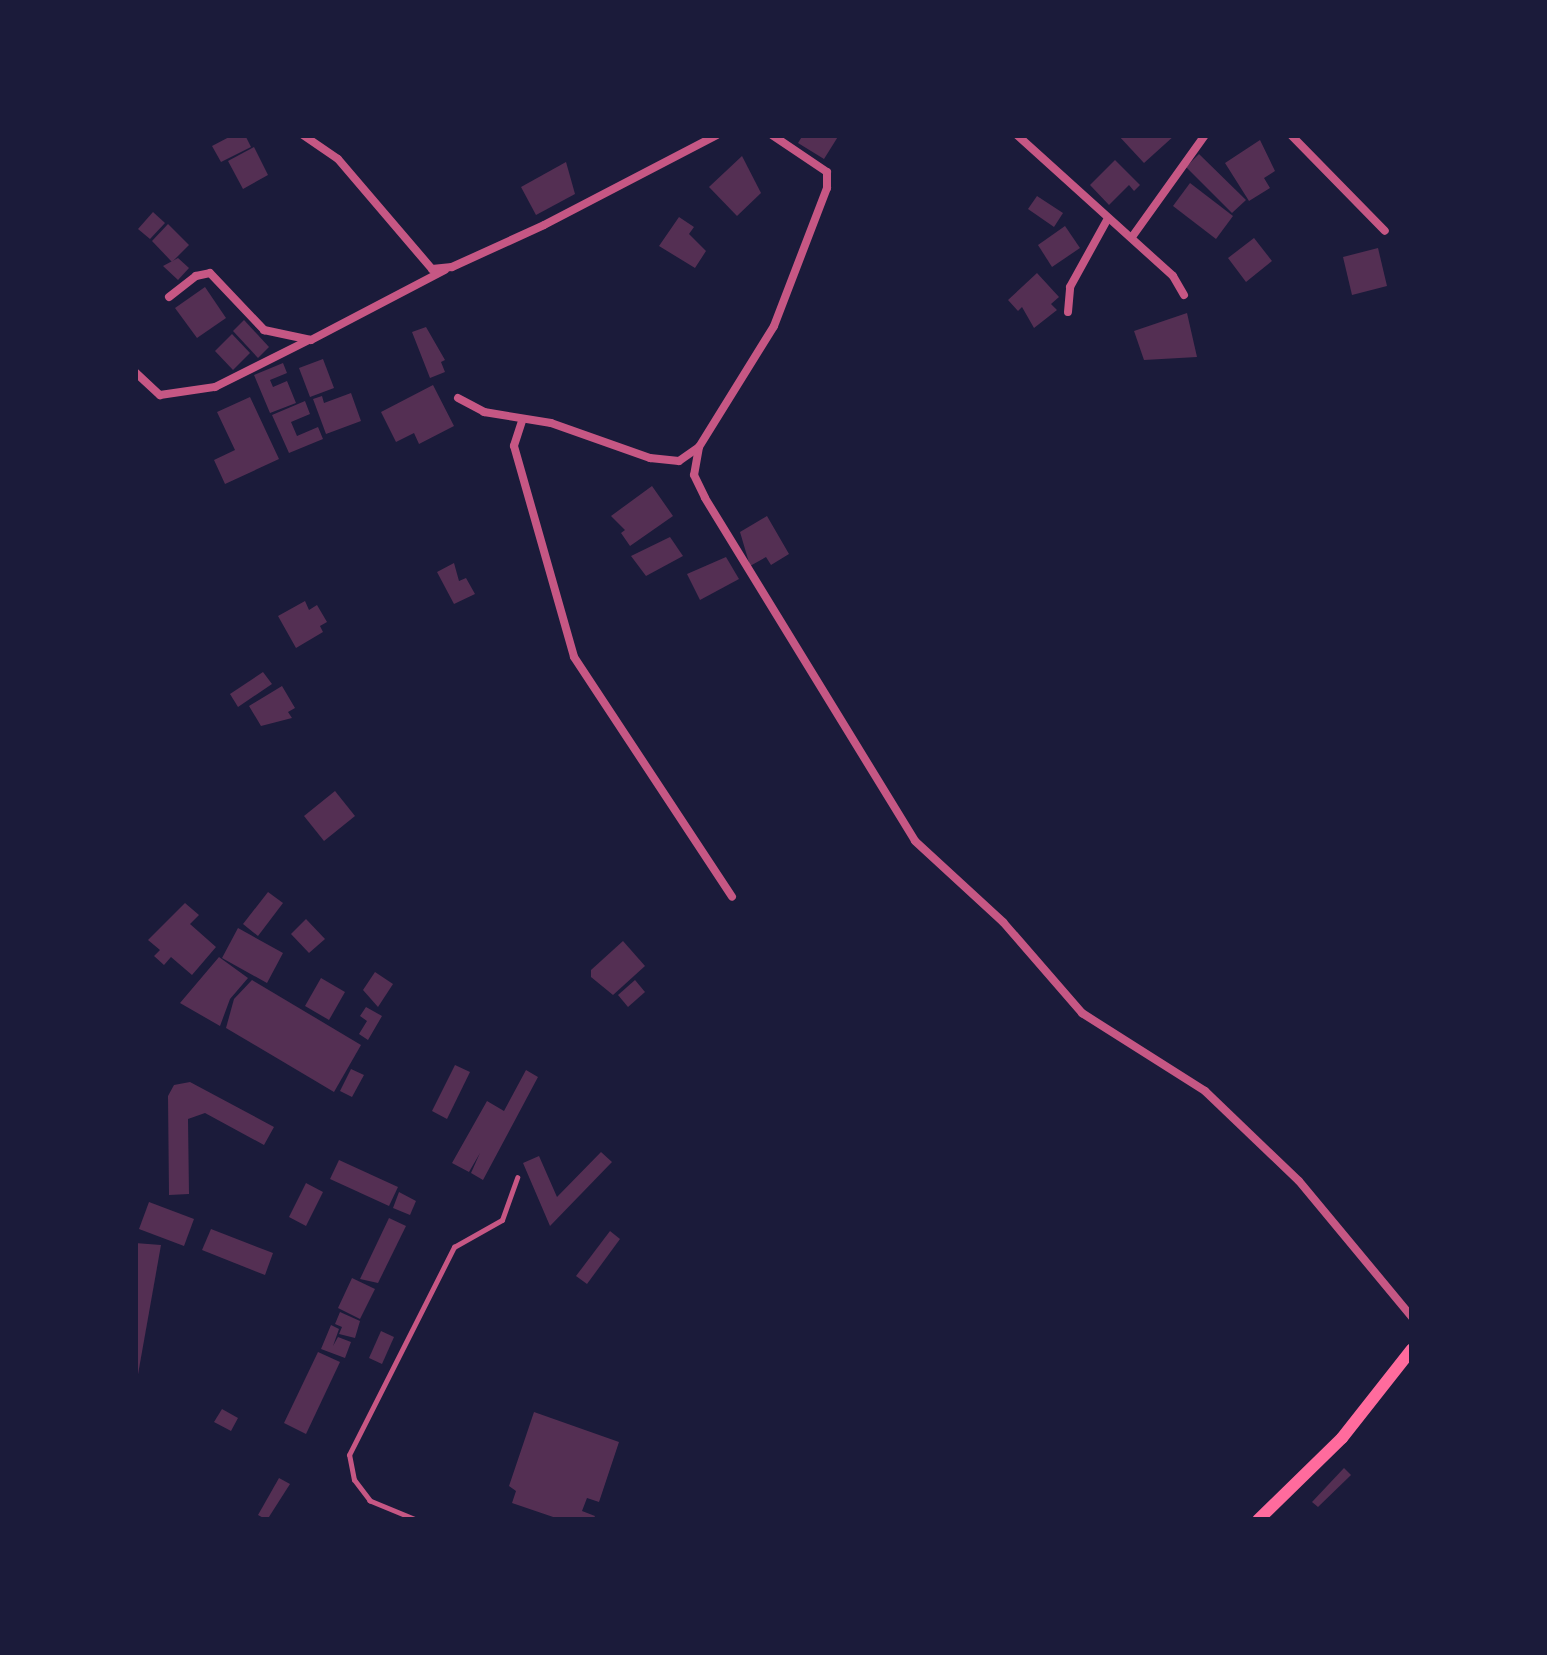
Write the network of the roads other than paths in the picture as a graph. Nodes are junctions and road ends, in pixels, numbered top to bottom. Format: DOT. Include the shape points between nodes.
graph roads {
  1 [pos="303,135"];
  2 [pos="717,135"];
  3 [pos="772,135"];
  4 [pos="1017,135"];
  5 [pos="1205,135"];
  6 [pos="1291,135"];
  7 [pos="1107,220"];
  8 [pos="1385,231"];
  9 [pos="1132,237"];
  10 [pos="452,267"];
  11 [pos="1184,295"];
  12 [pos="170,296"];
  13 [pos="1068,312"];
  14 [pos="310,340"];
  15 [pos="135,372"];
  16 [pos="458,398"];
  17 [pos="522,421"];
  18 [pos="699,447"];
  19 [pos="732,897"];
  20 [pos="517,1178"];
  21 [pos="1412,1317"];
  22 [pos="1412,1349"];
  23 [pos="416,1520"];
  24 [pos="1258,1520"];
  1 -- 10 [label="street" via="338,159 419,258 432,269"];
  2 -- 10 [label="street"];
  3 -- 18 [label="street" via="827,172 827,188 774,326"];
  4 -- 7 [label="street"];
  5 -- 9 [label="street"];
  6 -- 8 [label="street"];
  7 -- 9 [label="street"];
  7 -- 13 [label="street" via="1070,287"];
  9 -- 11 [label="street"];
  10 -- 14 [label="street"];
  12 -- 14 [label="street" via="211,272 264,330"];
  14 -- 15 [label="street" via="215,387 160,395"];
  16 -- 17 [label="street"];
  17 -- 18 [label="street" via="551,423 650,458 679,461"];
  17 -- 19 [label="street" via="514,446 574,657"];
  18 -- 21 [label="street" via="694,475 705,498 915,841 1003,922 1082,1013 1204,1091 1299,1181"];
  20 -- 23 [label="lane" via="502,1220 454,1247 349,1455 370,1501"];
  22 -- 24 [label="main road" via="1357,1421"];
}
